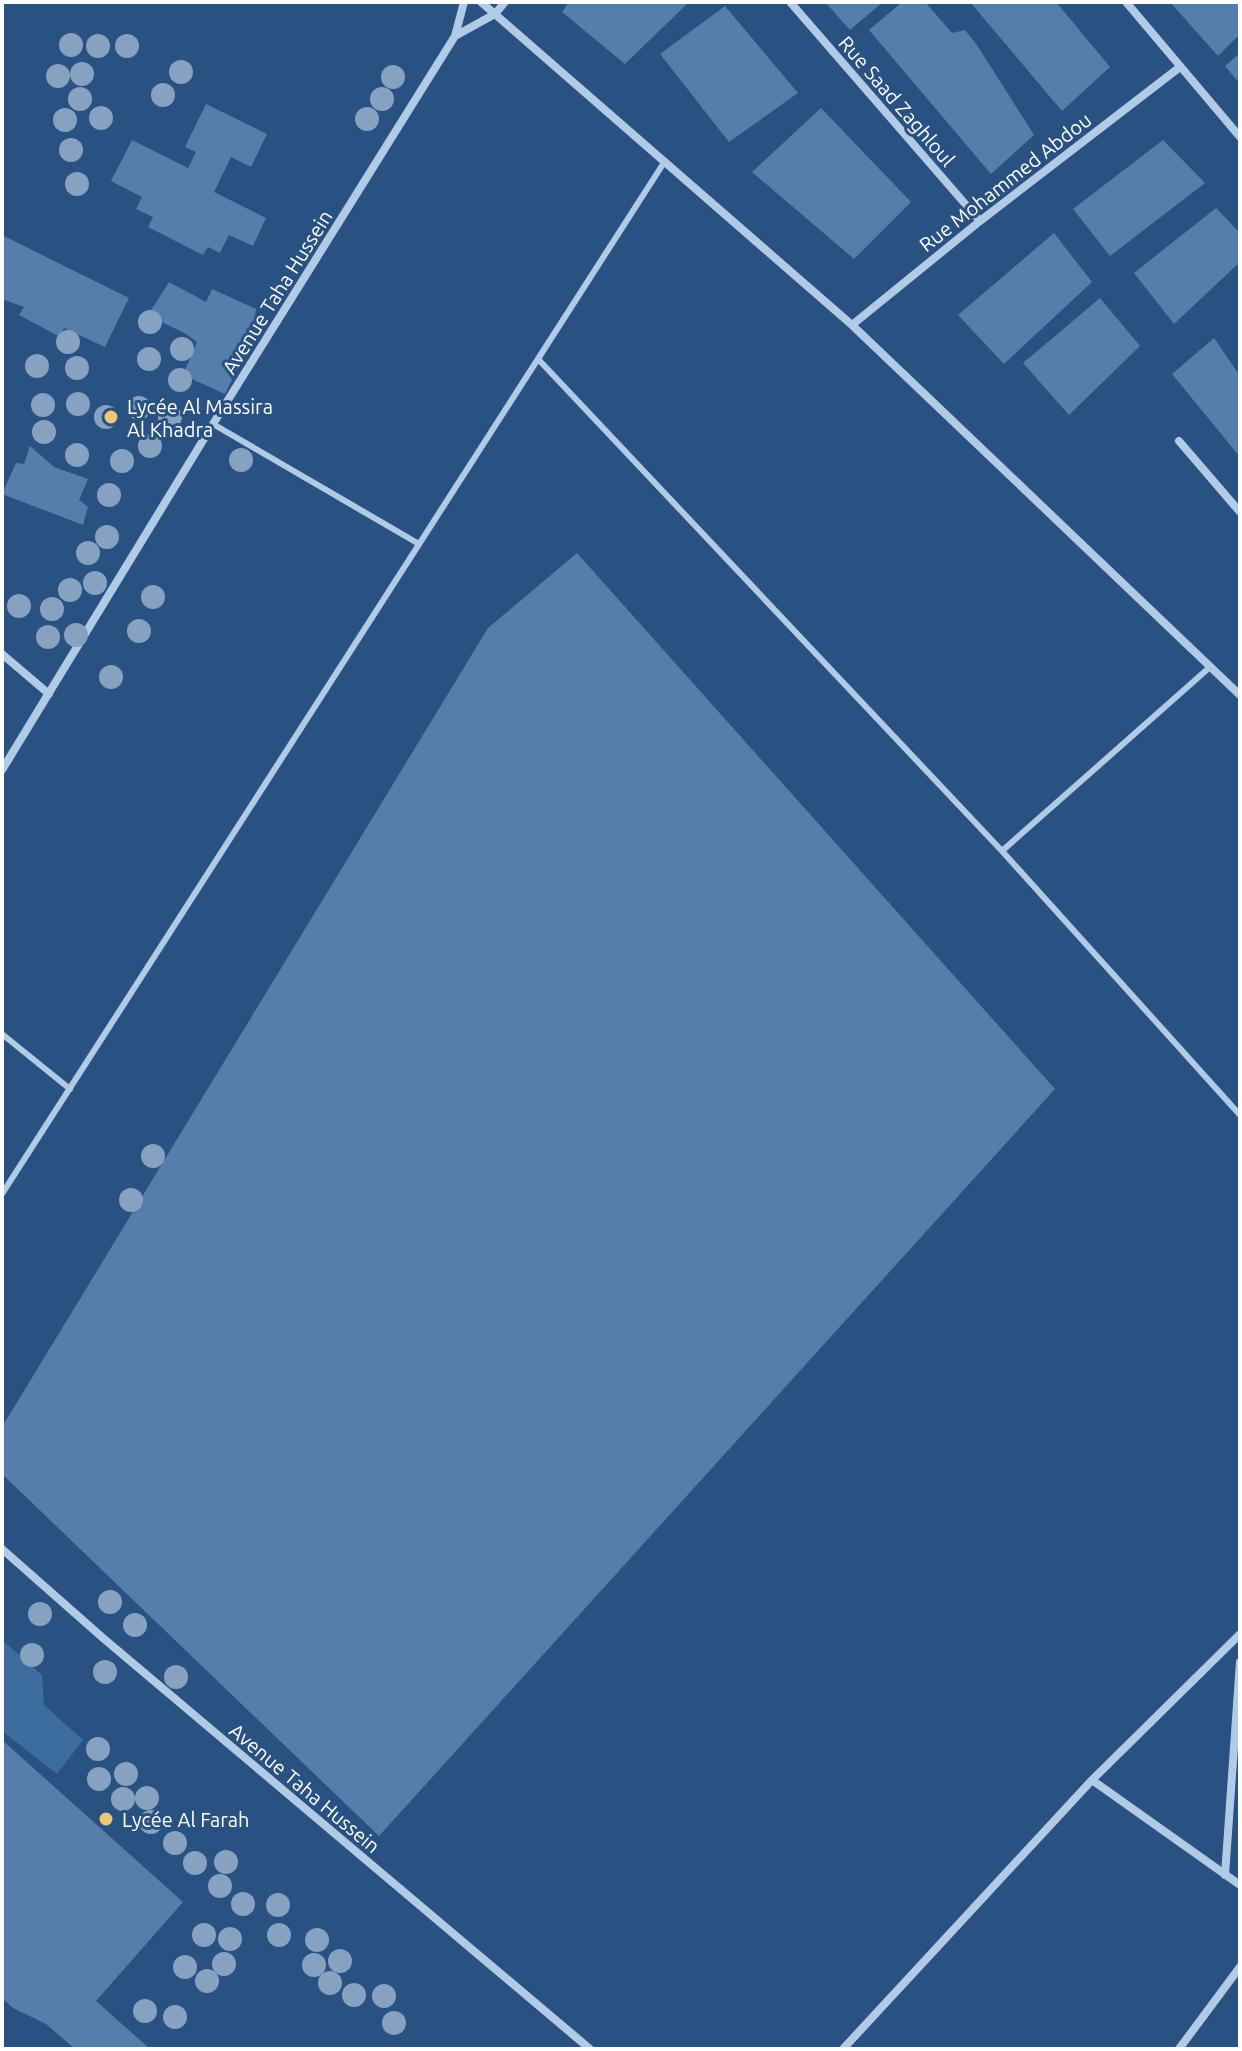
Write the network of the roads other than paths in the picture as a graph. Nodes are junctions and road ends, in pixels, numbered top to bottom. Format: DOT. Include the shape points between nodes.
graph roads {
  1 [pos="464,2"];
  2 [pos="481,2"];
  3 [pos="505,2"];
  4 [pos="790,2"];
  5 [pos="1126,2"];
  6 [pos="495,14"];
  7 [pos="455,36"];
  8 [pos="1180,67"];
  9 [pos="1240,137"];
  10 [pos="665,161"];
  11 [pos="980,221"];
  12 [pos="852,325"];
  13 [pos="538,359"];
  14 [pos="213,424"];
  15 [pos="1179,441"];
  16 [pos="1240,512"];
  17 [pos="419,544"];
  18 [pos="2,654"];
  19 [pos="1210,667"];
  20 [pos="49,694"];
  21 [pos="1240,695"];
  22 [pos="2,770"];
  23 [pos="1002,851"];
  24 [pos="2,1034"];
  25 [pos="70,1089"];
  26 [pos="1240,1115"];
  27 [pos="2,1194"];
  28 [pos="2,1549"];
  29 [pos="1240,1634"];
  30 [pos="1240,1662"];
  31 [pos="1092,1780"];
  32 [pos="1225,1875"];
  33 [pos="1240,1885"];
  34 [pos="1240,1967"];
  35 [pos="590,2049"];
  36 [pos="843,2049"];
  37 [pos="1179,2049"];
  1 -- 7 [label="street, Avenue Taha Hussein"];
  2 -- 6 [label="street"];
  3 -- 6 [label="street, Avenue Taha Hussein"];
  4 -- 11 [label="street, Rue Saad Zaghloul"];
  5 -- 8 [label="street"];
  6 -- 7 [label="street, Avenue Taha Hussein"];
  6 -- 10 [label="street"];
  7 -- 14 [label="street, Avenue Taha Hussein"];
  8 -- 9 [label="street"];
  8 -- 11 [label="street, Rue Mohammed Abdou"];
  10 -- 12 [label="street"];
  10 -- 13 [label="lane"];
  11 -- 12 [label="street, Rue Mohammed Abdou"];
  12 -- 19 [label="street"];
  13 -- 17 [label="lane"];
  13 -- 23 [label="lane"];
  14 -- 17 [label="lane"];
  14 -- 20 [label="street, Avenue Taha Hussein"];
  15 -- 16 [label="street"];
  17 -- 25 [label="lane"];
  18 -- 20 [label="street"];
  19 -- 21 [label="street"];
  19 -- 23 [label="lane"];
  20 -- 22 [label="street, Avenue Taha Hussein"];
  23 -- 26 [label="lane"];
  24 -- 25 [label="lane"];
  25 -- 27 [label="lane"];
  28 -- 35 [label="street, Avenue Taha Hussein"];
  29 -- 31 [label="street"];
  30 -- 32 [label="street"];
  31 -- 32 [label="street"];
  31 -- 36 [label="street"];
  32 -- 33 [label="street"];
  34 -- 37 [label="street"];
}
